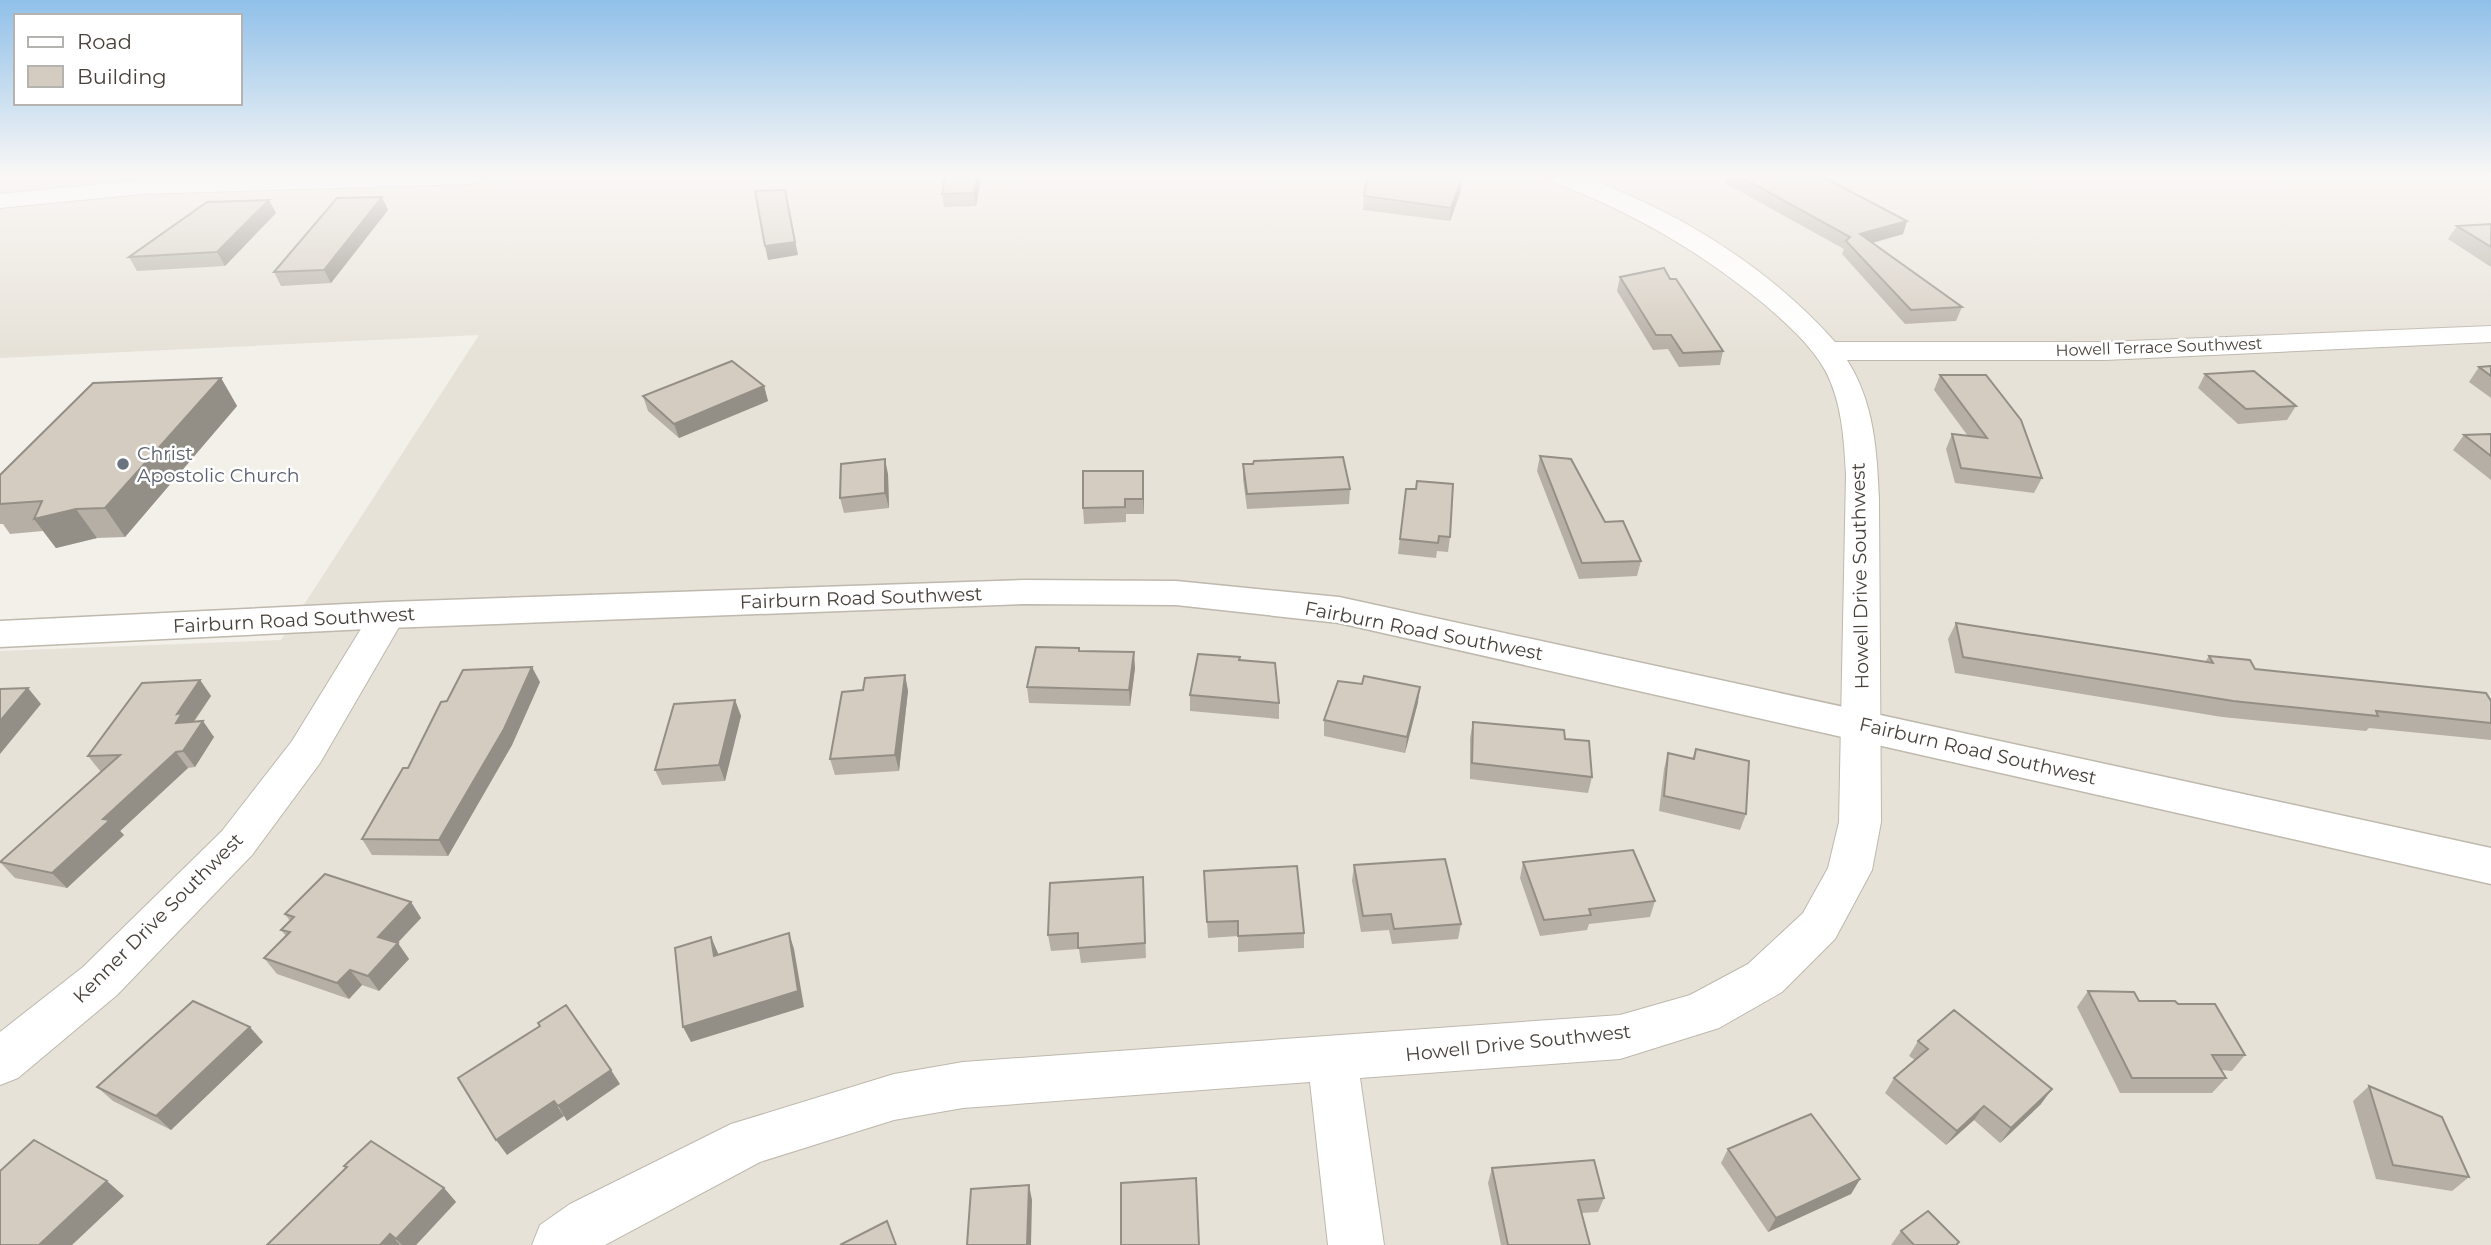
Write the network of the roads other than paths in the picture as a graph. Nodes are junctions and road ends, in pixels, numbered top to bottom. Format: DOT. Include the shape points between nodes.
graph roads {
  1 [pos="1687,235"];
  2 [pos="2491,334"];
  3 [pos="1827,351"];
  4 [pos="388,615"];
  5 [pos="0,634"];
  6 [pos="1861,725"];
  7 [pos="2491,866"];
  8 [pos="1332,1060"];
  9 [pos="0,1062"];
  10 [pos="560,1245"];
  11 [pos="1356,1245"];
  1 -- 3 [label="street, Howell Drive Southwest" via="1744,273"];
  2 -- 3 [label="street, Howell Terrace Southwest" via="2105,351"];
  3 -- 6 [label="street, Howell Drive Southwest" via="1846,383 1857,421 1862,496"];
  4 -- 5 [label="street, Fairburn Road Southwest"];
  4 -- 6 [label="street, Fairburn Road Southwest" via="1025,592 1176,593 1339,610"];
  4 -- 9 [label="street, Kenner Drive Southwest" via="306,752 237,843 100,981"];
  6 -- 7 [label="street, Fairburn Road Southwest"];
  6 -- 8 [label="street, Howell Drive Southwest" via="1860,822 1850,870 1819,926 1765,978 1702,1013 1620,1037"];
  8 -- 10 [label="street, Howell Drive Southwest" via="963,1085 894,1097 749,1141 589,1223"];
  8 -- 11 [label="street"];
}
